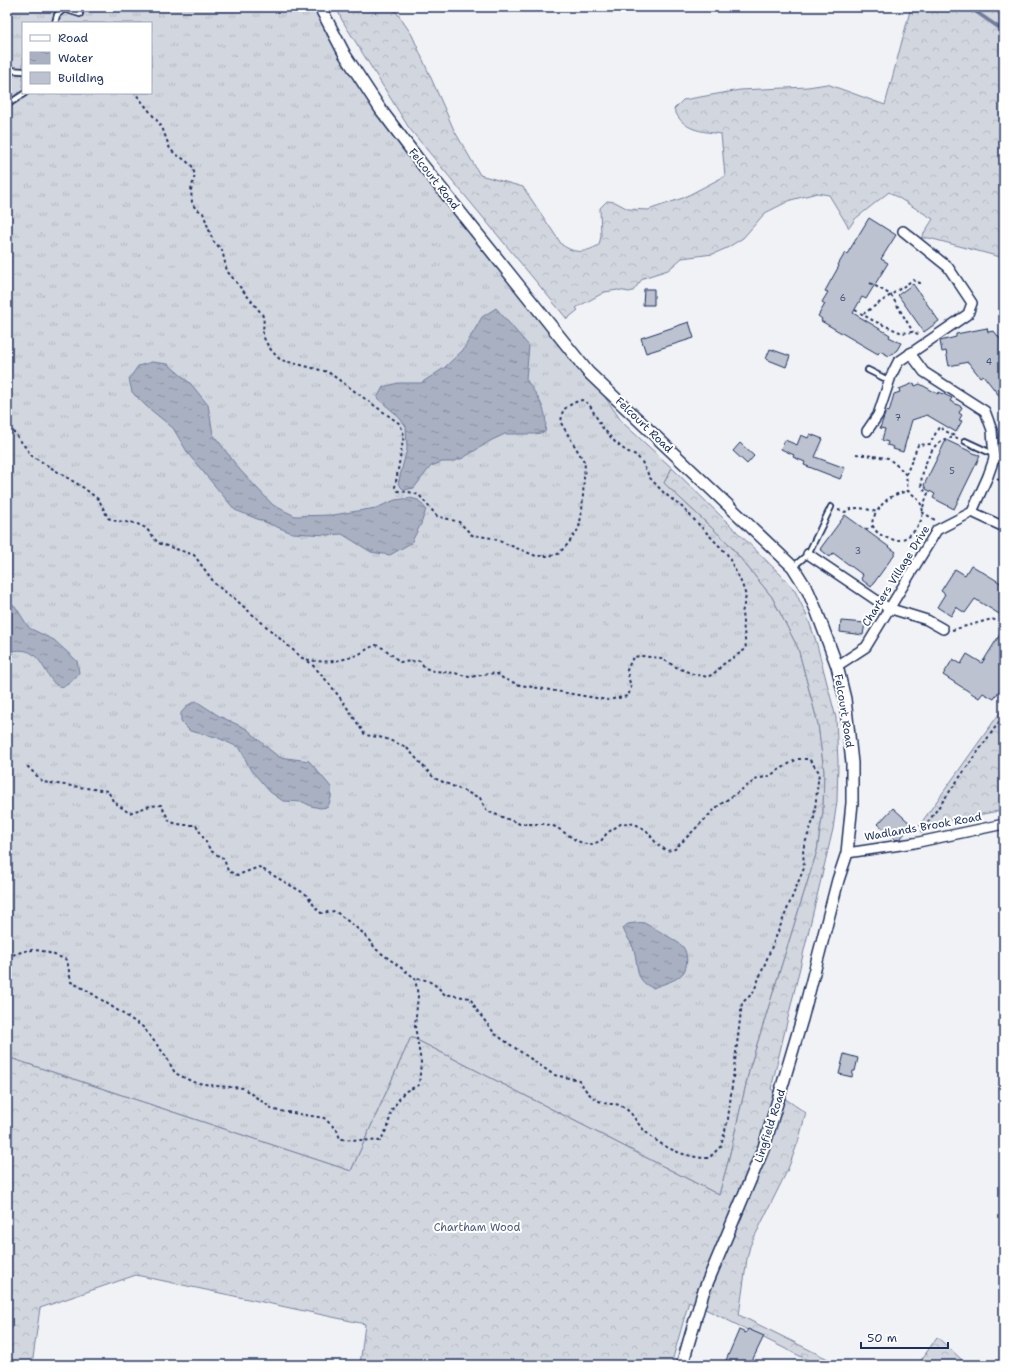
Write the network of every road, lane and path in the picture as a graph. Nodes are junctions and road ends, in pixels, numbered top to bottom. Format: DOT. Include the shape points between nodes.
graph roads {
  1 [pos="320,7"];
  2 [pos="64,8"];
  3 [pos="80,14"];
  4 [pos="55,22"];
  5 [pos="7,70"];
  6 [pos="22,72"];
  7 [pos="24,94"];
  8 [pos="136,94"];
  9 [pos="7,105"];
  10 [pos="903,231"];
  11 [pos="870,283"];
  12 [pos="922,284"];
  13 [pos="891,295"];
  14 [pos="855,310"];
  15 [pos="863,314"];
  16 [pos="914,332"];
  17 [pos="926,342"];
  18 [pos="910,353"];
  19 [pos="868,370"];
  20 [pos="890,381"];
  21 [pos="7,429"];
  22 [pos="867,431"];
  23 [pos="958,438"];
  24 [pos="965,441"];
  25 [pos="856,454"];
  26 [pos="1004,456"];
  27 [pos="993,457"];
  28 [pos="906,475"];
  29 [pos="908,491"];
  30 [pos="831,507"];
  31 [pos="923,508"];
  32 [pos="877,512"];
  33 [pos="972,512"];
  34 [pos="873,526"];
  35 [pos="1004,527"];
  36 [pos="866,530"];
  37 [pos="808,554"];
  38 [pos="793,567"];
  39 [pos="888,608"];
  40 [pos="998,621"];
  41 [pos="943,629"];
  42 [pos="307,659"];
  43 [pos="837,666"];
  44 [pos="1004,715"];
  45 [pos="27,766"];
  46 [pos="1004,824"];
  47 [pos="914,843"];
  48 [pos="847,852"];
  49 [pos="838,880"];
  50 [pos="7,956"];
  51 [pos="415,978"];
  52 [pos="682,1365"];
  1 -- 38 [label="street, Felcourt Road" via="345,55 390,122 588,372"];
  2 -- 3 [label="lane"];
  2 -- 4 [label="lane" via="57,15"];
  5 -- 6 [label="lane"];
  7 -- 9 [label="lane"];
  8 -- 42 [label="path" via="162,127 170,149 192,166 196,175 191,190 192,202 203,213 213,241 222,250 227,271 262,314 264,340 276,357 328,372 400,424 404,435 395,487 398,491 419,495 437,516 459,522 472,535 492,538 536,556 558,554 579,528 585,463 561,423 562,415 563,410 573,402 582,400 589,404 602,427 615,442 636,455 650,478 727,554 746,596 742,613 746,649 717,671 708,677 693,674 661,658 634,657 627,670 631,688 628,696 608,700 520,685 496,673 469,677 434,671 425,668 420,661 400,662 376,645 337,661 315,662"];
  10 -- 17 [label="street" via="948,268 972,303 968,314"];
  11 -- 13 [label="path"];
  12 -- 13 [label="path" via="913,280"];
  13 -- 15 [label="path"];
  13 -- 16 [label="path"];
  14 -- 15 [label="path"];
  15 -- 16 [label="path" via="902,333"];
  16 -- 17 [label="path" via="920,334"];
  17 -- 18 [label="street"];
  18 -- 20 [label="street" via="898,362"];
  18 -- 27 [label="street" via="924,372 985,411 992,430"];
  19 -- 20 [label="lane"];
  20 -- 22 [label="street" via="878,415"];
  21 -- 42 [label="path" via="13,431 32,456 99,500 108,518 135,523 146,528 158,543 194,555 216,585 302,658"];
  23 -- 24 [label="path"];
  23 -- 28 [label="path" via="939,427 930,444 918,445"];
  23 -- 31 [label="path" via="943,440 934,446 929,454 921,481 922,489 928,493"];
  24 -- 27 [label="lane"];
  25 -- 28 [label="path" via="888,458"];
  26 -- 27 [label="street"];
  27 -- 33 [label="street" via="988,476"];
  28 -- 29 [label="path"];
  29 -- 31 [label="path" via="916,496"];
  29 -- 32 [label="path" via="888,498"];
  30 -- 32 [label="path" via="845,512 857,507"];
  30 -- 37 [label="lane"];
  31 -- 34 [label="path" via="918,527 910,536 899,540 886,537"];
  32 -- 34 [label="path" via="873,518"];
  33 -- 35 [label="street"];
  33 -- 39 [label="street, Charters Village Drive" via="937,530"];
  34 -- 36 [label="path"];
  37 -- 38 [label="lane"];
  37 -- 39 [label="street"];
  38 -- 43 [label="street, Felcourt Road" via="808,591"];
  39 -- 41 [label="street" via="927,620"];
  39 -- 43 [label="street, Charters Village Drive" via="866,647"];
  40 -- 41 [label="path" via="992,619 953,630"];
  42 -- 51 [label="path" via="322,674 365,735 384,738 406,746 434,778 480,798 487,811 520,824 546,824 556,827 577,841 589,845 601,841 607,833 622,823 635,824 646,830 657,844 667,851 675,849 718,806 757,779 769,776 797,759 809,759 819,772 814,818 803,849 804,868 753,993 742,1003 728,1119 721,1146 709,1158 699,1158 673,1150 654,1140 640,1127 630,1111 621,1105 599,1102 588,1094 579,1080 554,1075 495,1034 470,998 444,994 437,985 423,978"];
  43 -- 48 [label="street, Felcourt Road" via="848,719 852,763 852,803"];
  44 -- 47 [label="path"];
  45 -- 51 [label="path" via="44,782 108,791 114,802 129,813 161,804 170,822 196,825 211,851 224,860 228,871 238,875 259,867 307,896 314,908 321,913 335,911 363,933 377,950"];
  46 -- 47 [label="street, Wadlands Brook Road"];
  47 -- 48 [label="street, Wadlands Brook Road"];
  48 -- 49 [label="street, Felcourt Road"];
  49 -- 52 [label="street, Lingfield Road" via="802,1020 764,1147 703,1293"];
  50 -- 51 [label="path" via="23,950 42,950 67,960 71,982 143,1027 165,1055 175,1073 193,1082 243,1088 274,1110 324,1118 337,1130 340,1139 380,1141 388,1127 391,1111 404,1092 419,1085 421,1062 415,1026 418,996"];
}
